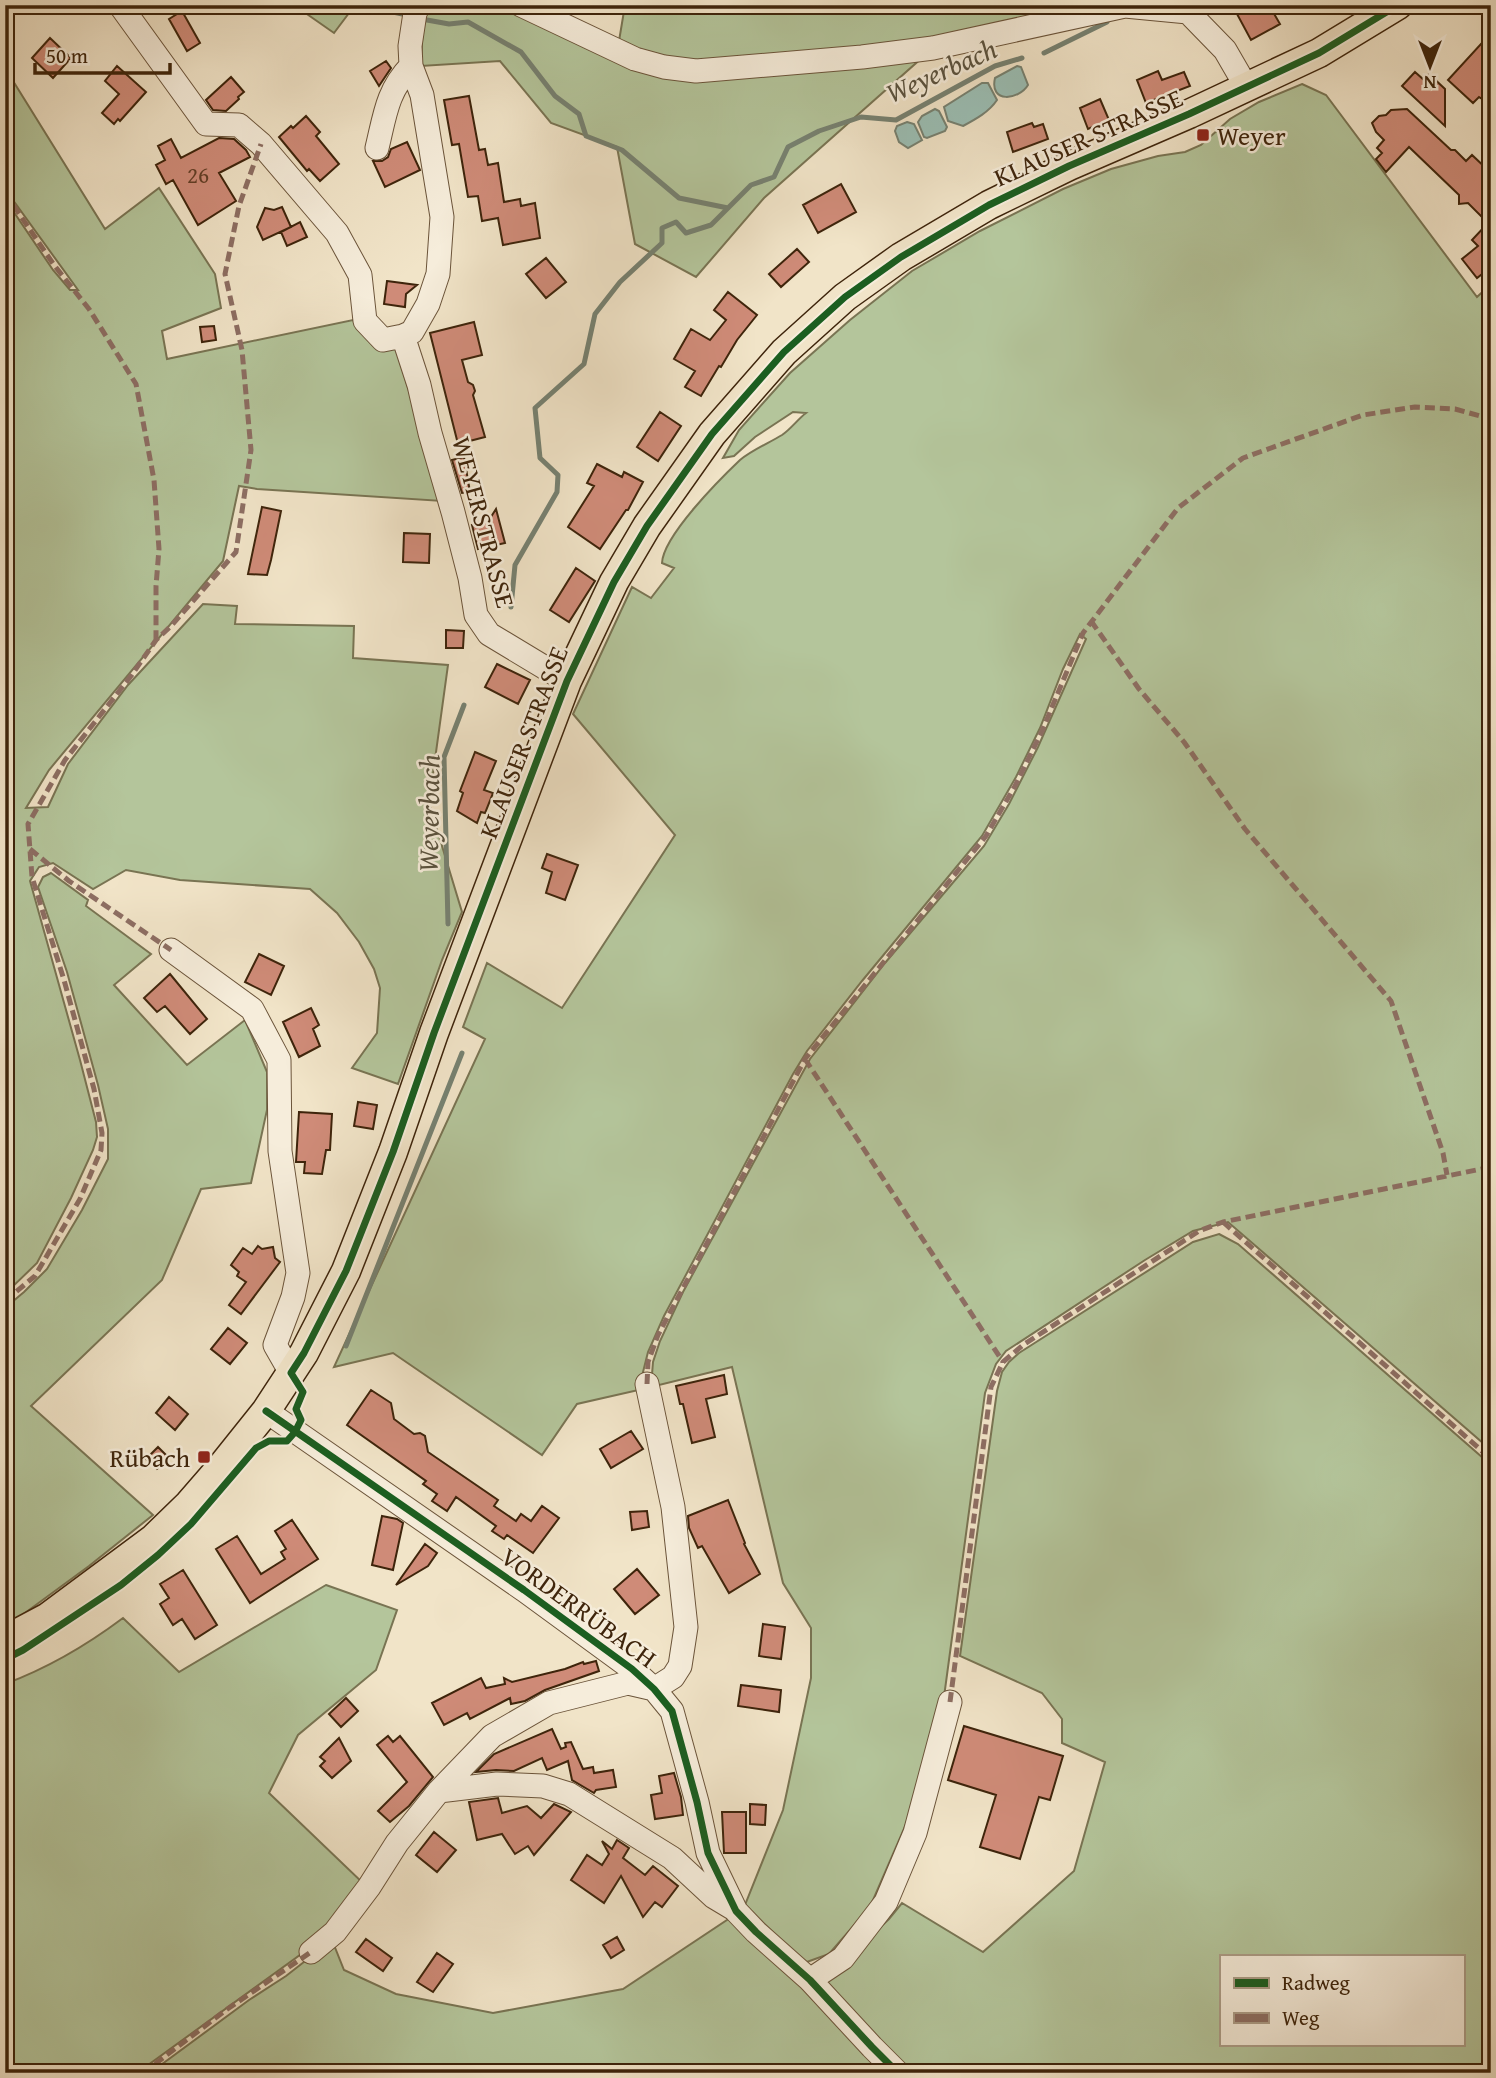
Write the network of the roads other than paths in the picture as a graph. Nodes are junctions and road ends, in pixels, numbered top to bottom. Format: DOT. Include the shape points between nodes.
graph roads {
  1 [pos="120,5"];
  2 [pos="419,5"];
  3 [pos="521,5"];
  4 [pos="1398,5"];
  5 [pos="411,66"];
  6 [pos="1247,88"];
  7 [pos="377,148"];
  8 [pos="403,337"];
  9 [pos="567,681"];
  10 [pos="171,950"];
  11 [pos="291,1373"];
  12 [pos="647,1384"];
  13 [pos="266,1411"];
  14 [pos="5,1640"];
  15 [pos="654,1689"];
  16 [pos="950,1702"];
  17 [pos="439,1791"];
  18 [pos="736,1911"];
  19 [pos="311,1952"];
  20 [pos="810,1980"];
  21 [pos="898,2073"];
  1 -- 8 [label="street" via="206,124 239,125 261,144 337,233 360,275 368,326 383,340"];
  2 -- 5 [label="street" via="410,46"];
  3 -- 6 [label="street" via="635,59 696,71 933,48 1125,6 1188,12 1225,50"];
  4 -- 6 [label="main road, KLAUSER STRASSE" via="1319,53"];
  5 -- 7 [label="street" via="391,93"];
  5 -- 8 [label="street" via="422,95 442,217 435,284 412,332"];
  6 -- 9 [label="main road, KLAUSER STRASSE" via="989,205 901,257 845,297 784,352 712,434 614,582"];
  8 -- 9 [label="street, WEYERSTRASSE" via="457,525 476,615 489,634"];
  9 -- 11 [label="main road, KLAUSER STRASSE" via="346,1271"];
  10 -- 11 [label="street" via="251,1009 279,1060 280,1151 298,1273 275,1345"];
  11 -- 13 [label="main road, KLAUSER STRASSE"];
  12 -- 15 [label="street, VORDERRÜBACH" via="673,1507 686,1627 680,1666 673,1677"];
  13 -- 14 [label="main road, KLAUSER STRASSE" via="189,1504 153,1539 48,1617"];
  13 -- 15 [label="street, VORDERRÜBACH" via="524,1590"];
  15 -- 17 [label="street, VORDERRÜBACH" via="628,1683 549,1703 492,1736"];
  15 -- 18 [label="street, VORDERRÜBACH" via="672,1711 708,1853"];
  16 -- 20 [label="street" via="915,1833 886,1902 843,1958"];
  17 -- 18 [label="street, VORDERRÜBACH" via="497,1784 543,1786 569,1794 672,1858"];
  17 -- 19 [label="street, VORDERRÜBACH" via="335,1932"];
  18 -- 20 [label="street, VORDERRÜBACH"];
  20 -- 21 [label="street, VORDERRÜBACH"];
}
